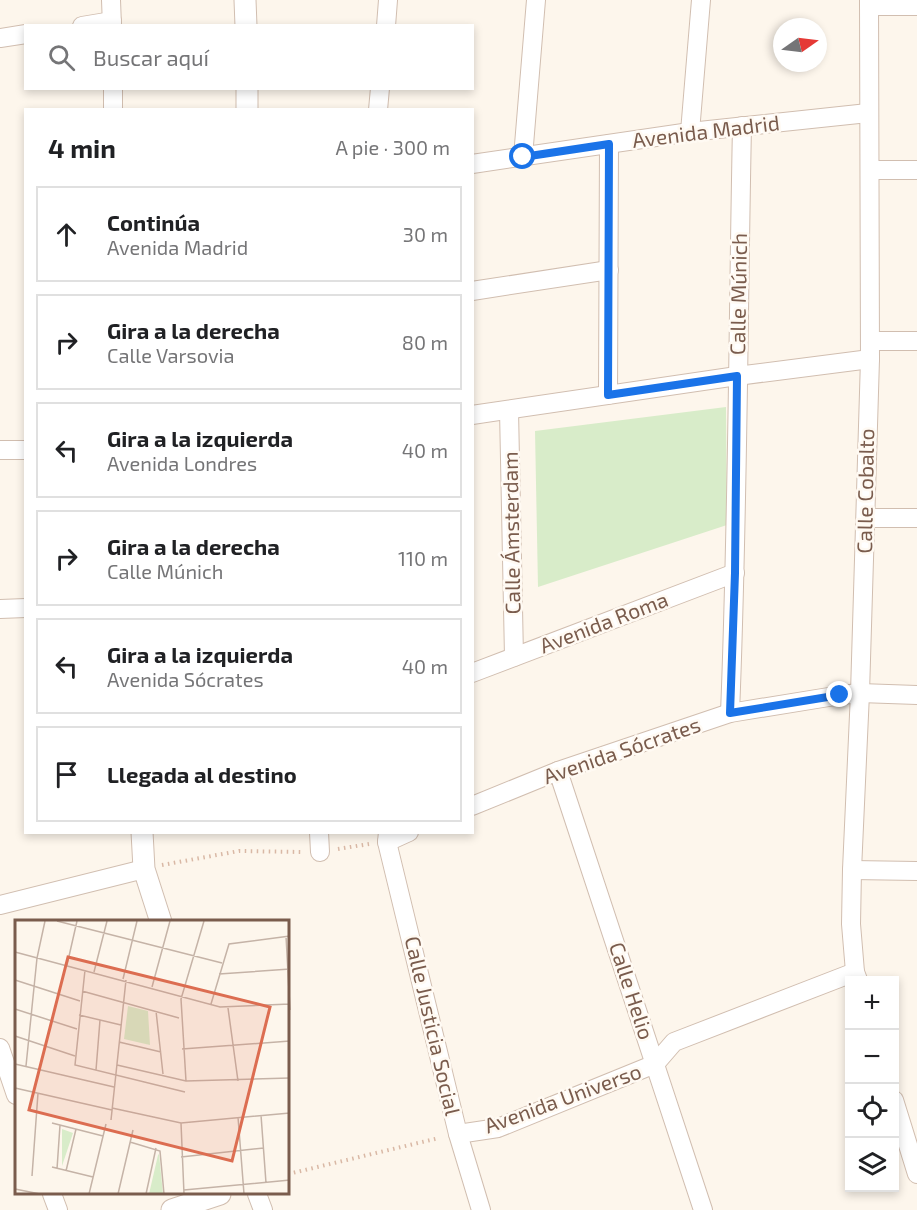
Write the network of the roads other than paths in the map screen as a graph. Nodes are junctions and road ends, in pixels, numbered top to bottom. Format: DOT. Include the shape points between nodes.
graph roads {
  1 [pos="111,0"];
  2 [pos="245,0"];
  3 [pos="388,0"];
  4 [pos="536,0"];
  5 [pos="701,0"];
  6 [pos="869,3"];
  7 [pos="917,6"];
  8 [pos="112,23"];
  9 [pos="246,24"];
  10 [pos="386,24"];
  11 [pos="24,34"];
  12 [pos="0,38"];
  13 [pos="112,90"];
  14 [pos="247,90"];
  15 [pos="380,90"];
  16 [pos="113,108"];
  17 [pos="247,108"];
  18 [pos="378,108"];
  19 [pos="868,113"];
  20 [pos="742,126"];
  21 [pos="690,132"];
  22 [pos="609,144"];
  23 [pos="523,157"];
  24 [pos="474,164"];
  25 [pos="870,170"];
  26 [pos="917,170"];
  27 [pos="609,270"];
  28 [pos="474,291"];
  29 [pos="917,340"];
  30 [pos="870,350"];
  31 [pos="737,376"];
  32 [pos="608,395"];
  33 [pos="509,410"];
  34 [pos="474,415"];
  35 [pos="0,450"];
  36 [pos="24,450"];
  37 [pos="866,518"];
  38 [pos="917,518"];
  39 [pos="735,573"];
  40 [pos="24,608"];
  41 [pos="0,609"];
  42 [pos="514,657"];
  43 [pos="474,672"];
  44 [pos="860,693"];
  45 [pos="917,694"];
  46 [pos="730,713"];
  47 [pos="558,771"];
  48 [pos="474,805"];
  49 [pos="142,834"];
  50 [pos="319,834"];
  51 [pos="388,837"];
  52 [pos="320,852"];
  53 [pos="144,869"];
  54 [pos="852,870"];
  55 [pos="917,871"];
  56 [pos="0,905"];
  57 [pos="161,920"];
  58 [pos="857,976"];
  59 [pos="845,980"];
  60 [pos="0,1048"];
  61 [pos="655,1064"];
  62 [pos="15,1092"];
  63 [pos="899,1116"];
  64 [pos="458,1134"];
  65 [pos="917,1174"];
  66 [pos="52,1195"];
  67 [pos="217,1195"];
  68 [pos="257,1195"];
  69 [pos="58,1210"];
  70 [pos="172,1210"];
  71 [pos="263,1210"];
  72 [pos="481,1210"];
  73 [pos="703,1210"];
  1 -- 8 [label="street"];
  2 -- 9 [label="street"];
  3 -- 10 [label="street"];
  4 -- 23 [label="street"];
  5 -- 21 [label="street"];
  6 -- 7 [label="street"];
  6 -- 19 [label="street, Calle Cobalto"];
  11 -- 12 [label="street"];
  13 -- 16 [label="street"];
  14 -- 17 [label="street"];
  15 -- 18 [label="street"];
  19 -- 20 [label="street, Avenida Madrid"];
  19 -- 25 [label="street, Calle Cobalto"];
  20 -- 21 [label="street, Avenida Madrid"];
  20 -- 31 [label="street, Calle Múnich"];
  21 -- 22 [label="street, Avenida Madrid"];
  22 -- 23 [label="street, Avenida Madrid"];
  22 -- 27 [label="street"];
  23 -- 24 [label="street, Avenida Madrid"];
  25 -- 26 [label="street"];
  25 -- 30 [label="street, Calle Cobalto"];
  27 -- 28 [label="street"];
  27 -- 32 [label="street"];
  29 -- 30 [label="street"];
  30 -- 31 [label="street"];
  30 -- 37 [label="street, Calle Cobalto"];
  31 -- 32 [label="street"];
  31 -- 39 [label="street, Calle Múnich"];
  32 -- 33 [label="street"];
  33 -- 34 [label="street"];
  33 -- 42 [label="street, Calle Ámsterdam"];
  35 -- 36 [label="street"];
  37 -- 38 [label="street"];
  37 -- 44 [label="street, Calle Cobalto"];
  39 -- 42 [label="street, Avenida Roma"];
  39 -- 46 [label="street, Calle Múnich"];
  40 -- 41 [label="street"];
  42 -- 43 [label="street, Avenida Roma"];
  44 -- 45 [label="street, Avenida Sócrates"];
  44 -- 46 [label="street, Avenida Sócrates"];
  44 -- 54 [label="street, Calle Cobalto"];
  46 -- 47 [label="street, Avenida Sócrates"];
  47 -- 48 [label="street, Avenida Sócrates"];
  47 -- 61 [label="street, Calle Helio"];
  49 -- 53 [label="street"];
  50 -- 52 [label="street"];
  51 -- 64 [label="street, Calle Justicia Social"];
  53 -- 56 [label="street"];
  53 -- 57 [label="street"];
  54 -- 55 [label="street"];
  54 -- 58 [label="street, Calle Cobalto" via="851,924"];
  59 -- 61 [label="street, Avenida Universo" via="674,1042"];
  60 -- 62 [label="street"];
  61 -- 64 [label="street, Avenida Universo" via="498,1128"];
  61 -- 73 [label="street, Calle Helio"];
  63 -- 65 [label="street"];
  64 -- 72 [label="street, Calle Justicia Social"];
  66 -- 69 [label="street"];
  67 -- 70 [label="street"];
  68 -- 71 [label="street"];
}
